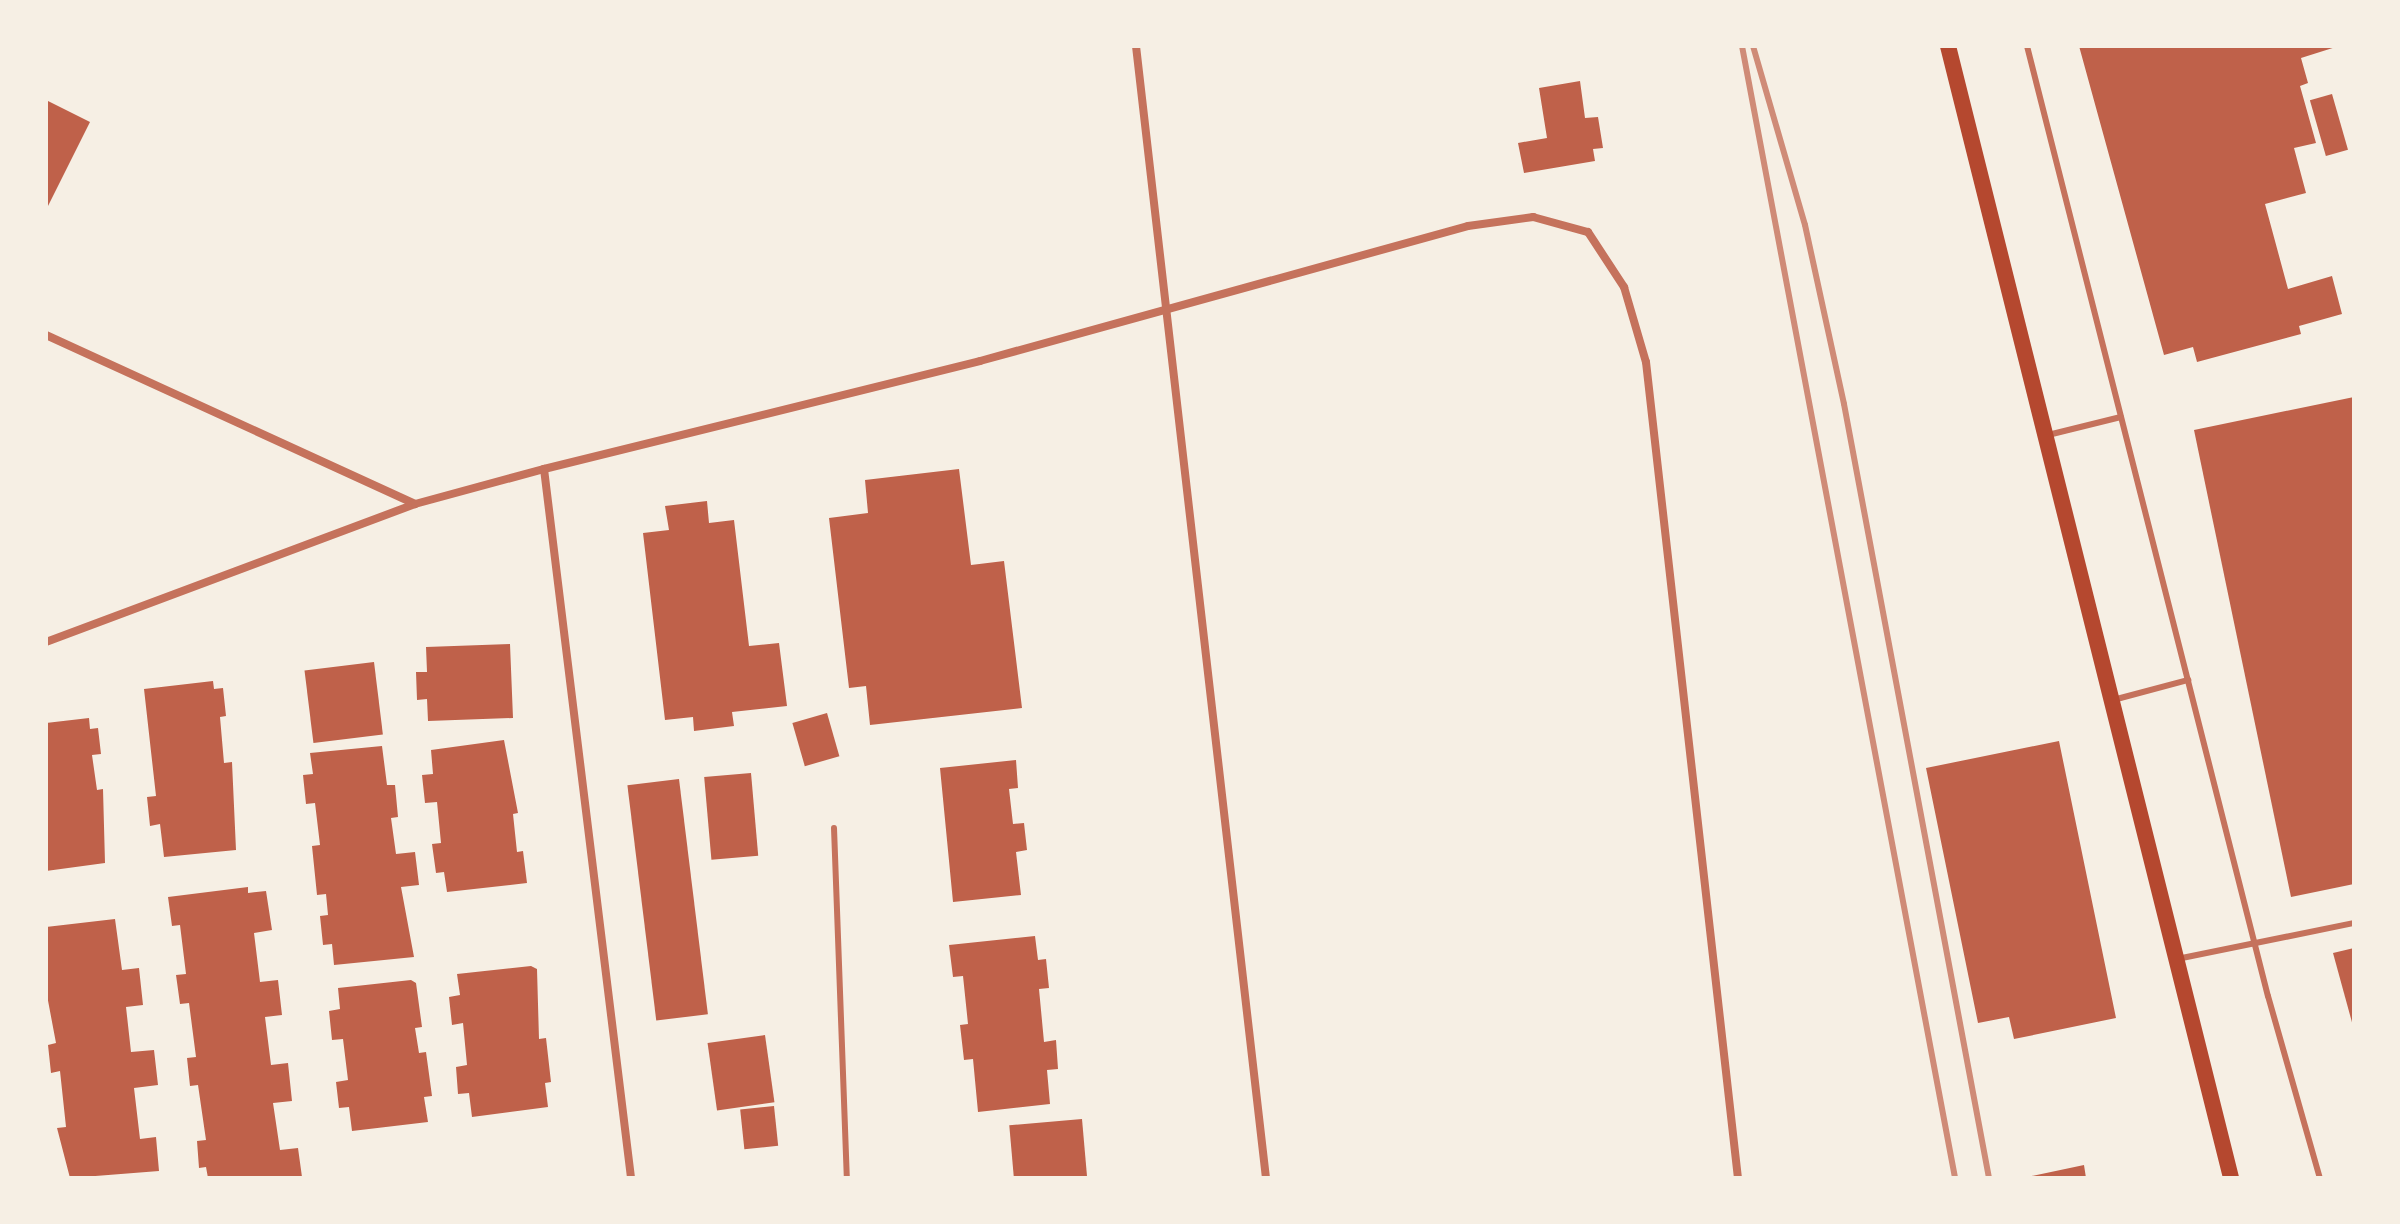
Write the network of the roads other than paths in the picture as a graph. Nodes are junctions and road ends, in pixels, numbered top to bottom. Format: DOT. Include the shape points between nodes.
graph roads {
  1 [pos="1136,46"];
  2 [pos="1948,46"];
  3 [pos="2027,46"];
  4 [pos="1163,307"];
  5 [pos="46,335"];
  6 [pos="2121,417"];
  7 [pos="2044,436"];
  8 [pos="544,469"];
  9 [pos="415,504"];
  10 [pos="46,642"];
  11 [pos="2188,680"];
  12 [pos="2109,700"];
  13 [pos="834,828"];
  14 [pos="2354,923"];
  15 [pos="2255,941"];
  16 [pos="2174,960"];
  17 [pos="631,1178"];
  18 [pos="847,1178"];
  19 [pos="1266,1178"];
  20 [pos="1738,1178"];
  21 [pos="2231,1178"];
  22 [pos="2320,1178"];
  1 -- 4 [label="street"];
  2 -- 7 [label="main road"];
  3 -- 6 [label="lane"];
  4 -- 8 [label="street" via="980,361"];
  4 -- 19 [label="street"];
  4 -- 20 [label="street" via="1468,226 1533,217 1588,232 1624,287 1646,362"];
  5 -- 9 [label="street"];
  6 -- 7 [label="lane"];
  6 -- 11 [label="lane"];
  7 -- 12 [label="main road"];
  8 -- 9 [label="street"];
  8 -- 17 [label="street"];
  9 -- 10 [label="street"];
  11 -- 12 [label="lane"];
  11 -- 15 [label="lane"];
  12 -- 16 [label="main road"];
  13 -- 18 [label="lane"];
  14 -- 15 [label="lane"];
  15 -- 16 [label="lane"];
  15 -- 22 [label="lane"];
  16 -- 21 [label="main road"];
}
